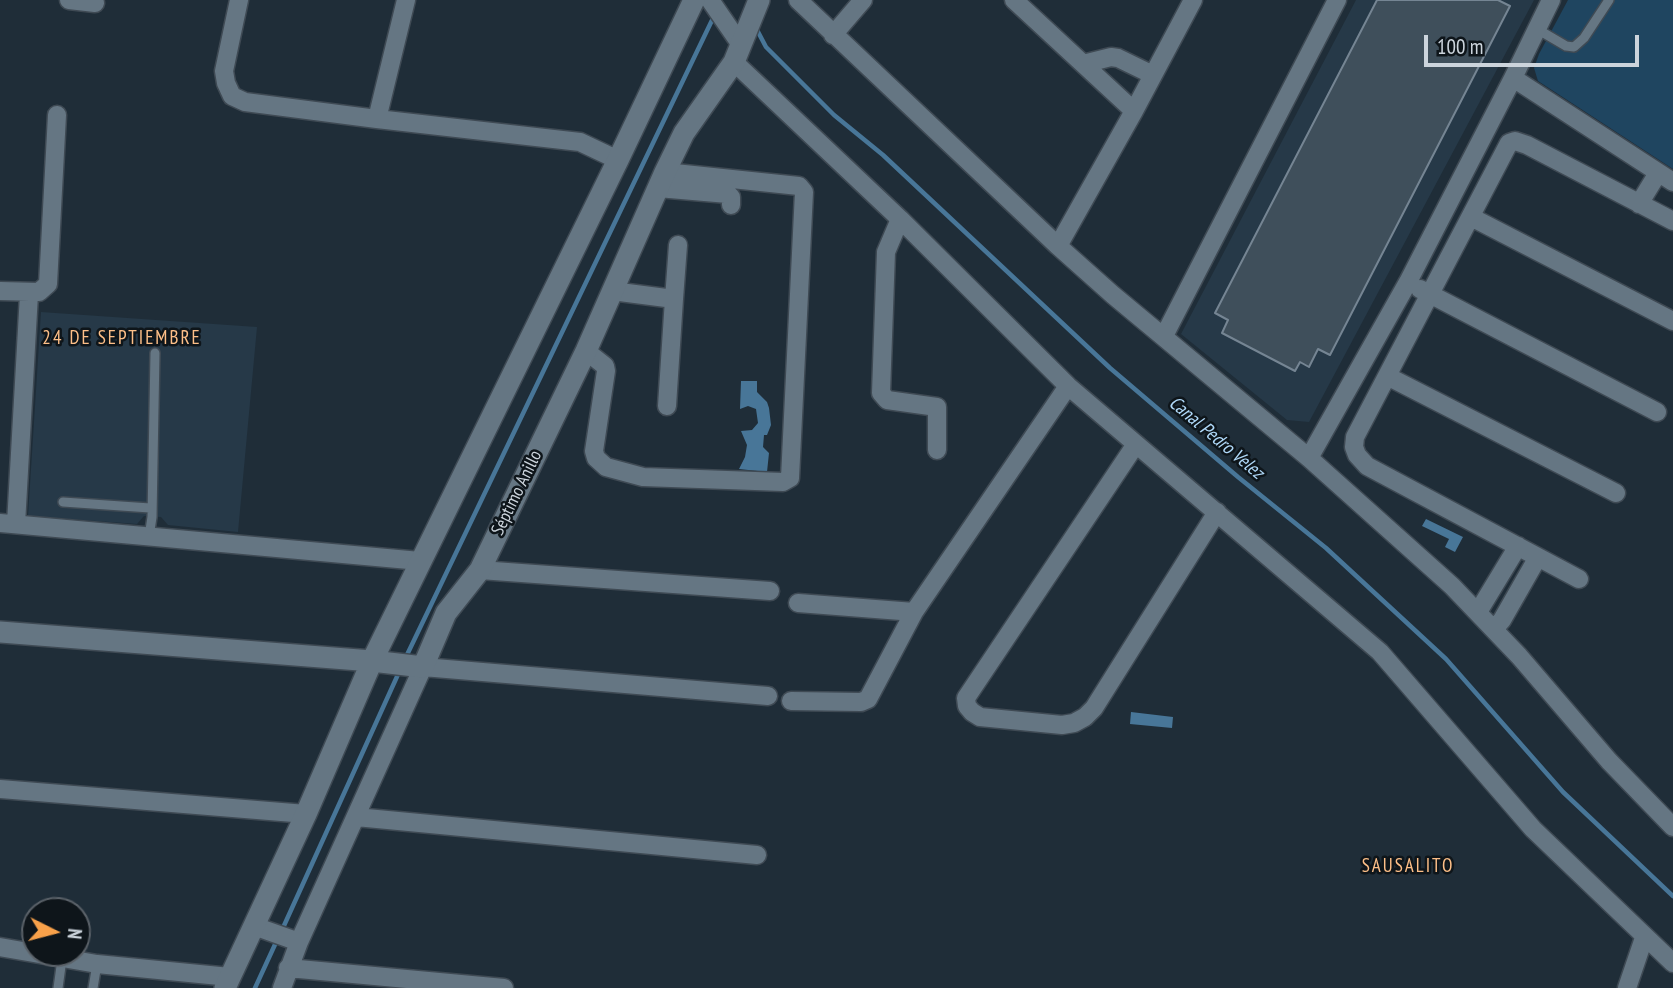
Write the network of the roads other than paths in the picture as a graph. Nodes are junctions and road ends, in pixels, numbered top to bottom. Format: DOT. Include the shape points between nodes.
graph roads {
  1 [pos="69,0"];
  2 [pos="239,0"];
  3 [pos="406,0"];
  4 [pos="759,0"];
  5 [pos="798,0"];
  6 [pos="863,0"];
  7 [pos="1014,0"];
  8 [pos="1193,0"];
  9 [pos="1338,0"];
  10 [pos="1551,0"];
  11 [pos="1609,0"];
  12 [pos="705,2"];
  13 [pos="95,3"];
  14 [pos="1031,7"];
  15 [pos="1537,29"];
  16 [pos="834,35"];
  17 [pos="739,48"];
  18 [pos="1083,64"];
  19 [pos="1153,75"];
  20 [pos="1513,78"];
  21 [pos="1135,111"];
  22 [pos="57,115"];
  23 [pos="377,119"];
  24 [pos="618,160"];
  25 [pos="1666,177"];
  26 [pos="661,180"];
  27 [pos="1639,204"];
  28 [pos="731,205"];
  29 [pos="1471,217"];
  30 [pos="900,219"];
  31 [pos="1673,221"];
  32 [pos="678,245"];
  33 [pos="1058,246"];
  34 [pos="1408,282"];
  35 [pos="0,291"];
  36 [pos="612,291"];
  37 [pos="29,293"];
  38 [pos="1430,295"];
  39 [pos="674,299"];
  40 [pos="1673,321"];
  41 [pos="1164,337"];
  42 [pos="586,351"];
  43 [pos="155,353"];
  44 [pos="1387,376"];
  45 [pos="1068,386"];
  46 [pos="667,406"];
  47 [pos="1657,412"];
  48 [pos="1136,444"];
  49 [pos="937,450"];
  50 [pos="1309,458"];
  51 [pos="1616,493"];
  52 [pos="63,502"];
  53 [pos="150,508"];
  54 [pos="1217,512"];
  55 [pos="8,524"];
  56 [pos="149,537"];
  57 [pos="1518,546"];
  58 [pos="1538,556"];
  59 [pos="420,561"];
  60 [pos="480,570"];
  61 [pos="1579,579"];
  62 [pos="770,591"];
  63 [pos="798,603"];
  64 [pos="914,612"];
  65 [pos="1478,612"];
  66 [pos="1494,629"];
  67 [pos="0,632"];
  68 [pos="398,664"];
  69 [pos="768,696"];
  70 [pos="791,701"];
  71 [pos="0,789"];
  72 [pos="306,814"];
  73 [pos="356,817"];
  74 [pos="1673,827"];
  75 [pos="757,855"];
  76 [pos="276,934"];
  77 [pos="1644,938"];
  78 [pos="0,947"];
  79 [pos="21,951"];
  80 [pos="91,963"];
  81 [pos="1673,963"];
  82 [pos="97,964"];
  83 [pos="61,967"];
  84 [pos="288,968"];
  85 [pos="228,982"];
  86 [pos="58,988"];
  87 [pos="93,988"];
  88 [pos="282,988"];
  89 [pos="504,988"];
  90 [pos="1627,988"];
  1 -- 13 [label="street"];
  2 -- 23 [label="street" via="224,71 232,96 245,102"];
  3 -- 23 [label="street"];
  4 -- 17 [label="street, Séptimo Anillo"];
  5 -- 16 [label="street"];
  6 -- 16 [label="street"];
  7 -- 14 [label="street"];
  8 -- 19 [label="street"];
  9 -- 41 [label="street"];
  10 -- 15 [label="street"];
  11 -- 15 [label="lane" via="1574,47"];
  12 -- 17 [label="street"];
  12 -- 24 [label="street, Séptimo Anillo"];
  14 -- 18 [label="street"];
  15 -- 20 [label="street"];
  16 -- 33 [label="street"];
  17 -- 26 [label="street, Séptimo Anillo" via="684,133"];
  17 -- 30 [label="street"];
  18 -- 19 [label="street" via="1118,58"];
  18 -- 21 [label="street"];
  19 -- 21 [label="street"];
  20 -- 25 [label="street"];
  20 -- 34 [label="street"];
  21 -- 33 [label="street"];
  22 -- 37 [label="street" via="48,284"];
  23 -- 24 [label="street" via="572,140"];
  24 -- 59 [label="street, Séptimo Anillo"];
  25 -- 27 [label="street"];
  26 -- 28 [label="street" via="728,194"];
  26 -- 36 [label="street, Séptimo Anillo"];
  26 -- 42 [label="street" via="799,187 804,192 790,478 783,482 643,477 606,467 594,451 606,366"];
  27 -- 29 [label="street" via="1515,141 1505,148"];
  27 -- 31 [label="street"];
  29 -- 38 [label="street"];
  29 -- 40 [label="street"];
  30 -- 45 [label="street"];
  30 -- 49 [label="street" via="886,252 880,393 887,400 937,407"];
  32 -- 39 [label="street"];
  33 -- 41 [label="street"];
  34 -- 38 [label="street"];
  34 -- 50 [label="street"];
  35 -- 37 [label="street"];
  36 -- 39 [label="street"];
  36 -- 42 [label="street, Séptimo Anillo"];
  37 -- 55 [label="street"];
  38 -- 44 [label="street"];
  38 -- 47 [label="street"];
  39 -- 46 [label="street"];
  41 -- 50 [label="street"];
  42 -- 60 [label="street, Séptimo Anillo"];
  43 -- 53 [label="lane"];
  44 -- 51 [label="street"];
  44 -- 57 [label="street" via="1354,437 1360,461"];
  45 -- 48 [label="street"];
  45 -- 64 [label="street"];
  48 -- 54 [label="street"];
  48 -- 54 [label="street" via="966,698 972,712 980,717 1062,725 1085,717"];
  50 -- 65 [label="street"];
  52 -- 53 [label="lane"];
  53 -- 56 [label="lane"];
  54 -- 77 [label="street" via="1380,652 1533,829"];
  55 -- 56 [label="street"];
  56 -- 59 [label="street"];
  57 -- 58 [label="street"];
  57 -- 65 [label="street"];
  58 -- 61 [label="street"];
  58 -- 66 [label="street"];
  59 -- 68 [label="street, Séptimo Anillo"];
  60 -- 62 [label="street"];
  60 -- 68 [label="street, Séptimo Anillo"];
  63 -- 64 [label="street"];
  64 -- 70 [label="street" via="866,701"];
  65 -- 66 [label="street"];
  66 -- 74 [label="street"];
  67 -- 68 [label="street"];
  68 -- 69 [label="street"];
  68 -- 72 [label="street, Séptimo Anillo"];
  68 -- 73 [label="street, Séptimo Anillo"];
  71 -- 72 [label="street"];
  72 -- 76 [label="street, Séptimo Anillo"];
  73 -- 75 [label="street"];
  73 -- 76 [label="street, Séptimo Anillo"];
  76 -- 84 [label="street, Séptimo Anillo"];
  76 -- 85 [label="street, Séptimo Anillo"];
  77 -- 81 [label="street"];
  77 -- 90 [label="street"];
  78 -- 79 [label="street"];
  80 -- 82 [label="street"];
  82 -- 85 [label="street"];
  82 -- 87 [label="lane"];
  83 -- 86 [label="lane"];
  84 -- 88 [label="street, Séptimo Anillo"];
  84 -- 89 [label="street"];
}
